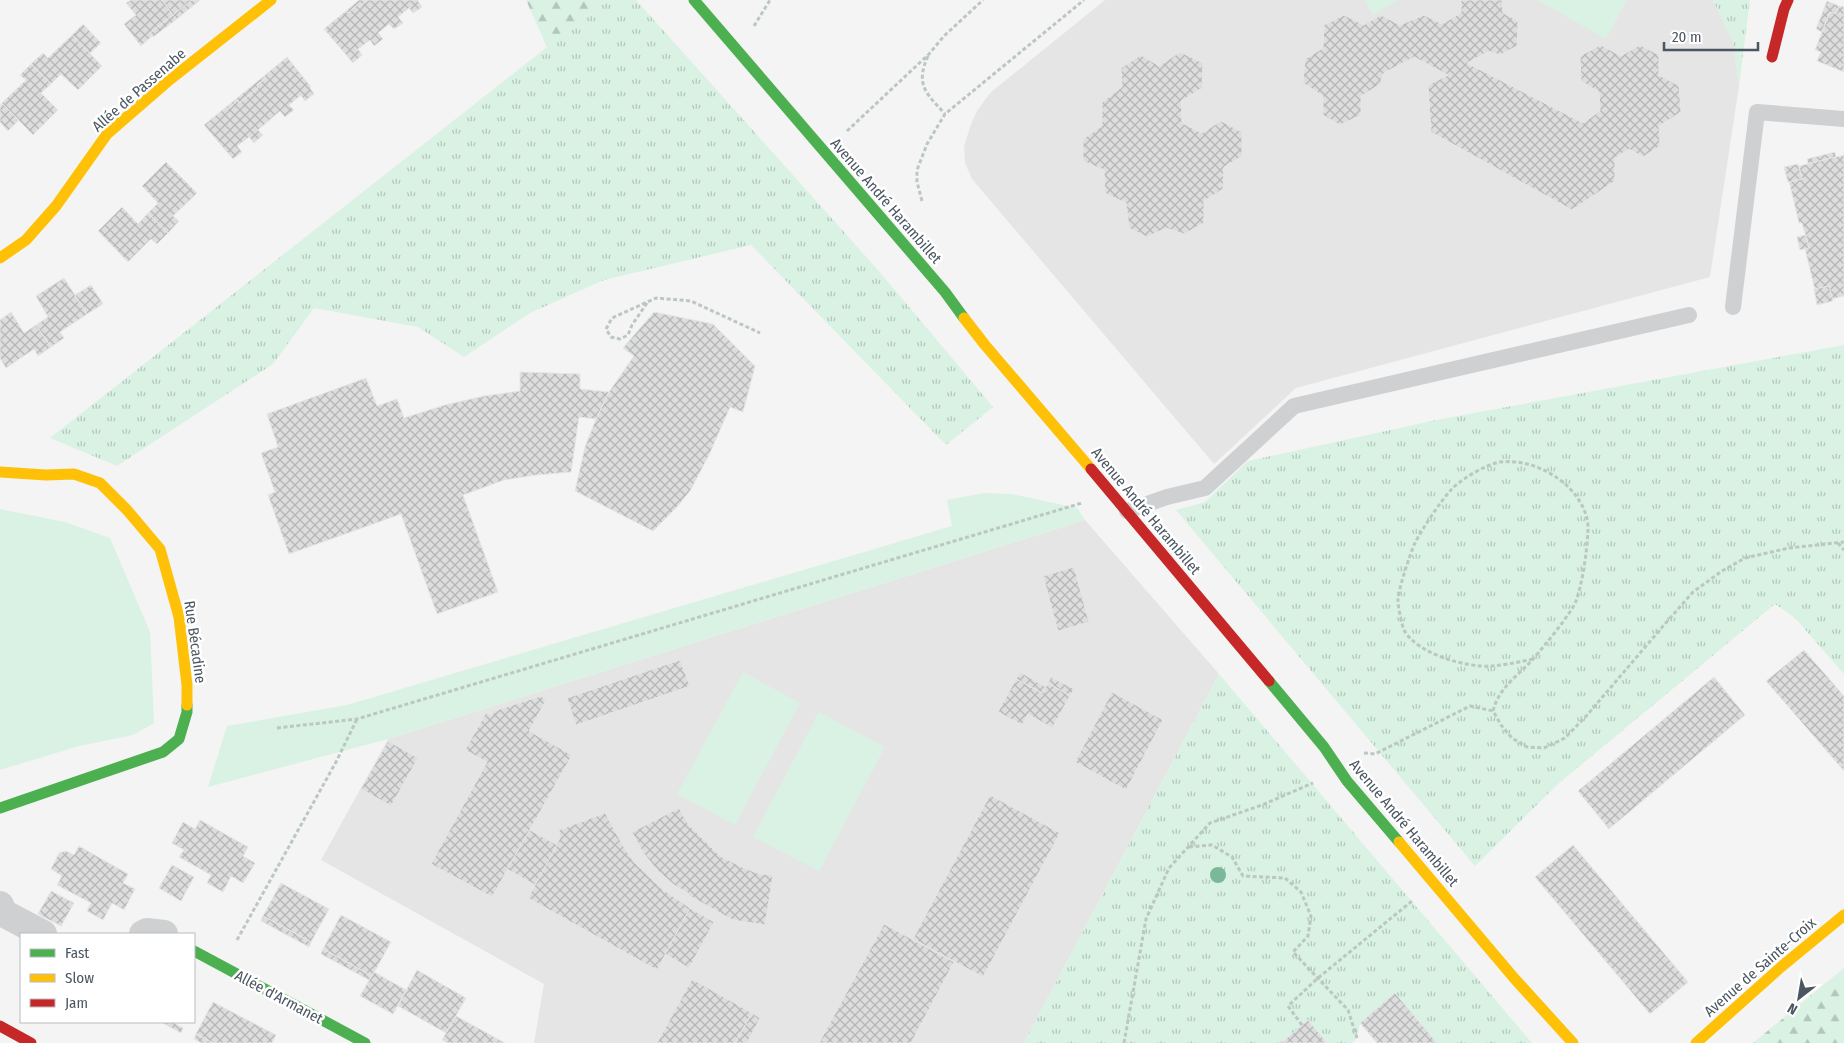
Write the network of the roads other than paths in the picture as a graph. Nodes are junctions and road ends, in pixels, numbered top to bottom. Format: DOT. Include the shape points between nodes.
graph roads {
  1 [pos="271,0"];
  2 [pos="694,0"];
  3 [pos="1788,0"];
  4 [pos="1772,57"];
  5 [pos="1844,119"];
  6 [pos="0,258"];
  7 [pos="1733,307"];
  8 [pos="1689,315"];
  9 [pos="0,472"];
  10 [pos="1127,511"];
  11 [pos="0,808"];
  12 [pos="0,905"];
  13 [pos="1844,915"];
  14 [pos="40,933"];
  15 [pos="195,951"];
  16 [pos="0,1026"];
  17 [pos="31,1043"];
  18 [pos="365,1043"];
  19 [pos="1573,1043"];
  20 [pos="1696,1043"];
  1 -- 6 [label="street, Allée de Passenabe" via="107,134 56,206 26,240"];
  2 -- 10 [label="street, Avenue André Harambillet" via="945,292 985,345"];
  3 -- 4 [label="street"];
  5 -- 7 [label="lane" via="1757,112"];
  8 -- 10 [label="lane" via="1294,406 1206,488"];
  9 -- 11 [label="street, Rue Bécadine" via="74,474 100,483 127,510 160,549 178,617 187,685 187,712 180,739 162,752"];
  10 -- 19 [label="street, Avenue André Harambillet" via="1324,747 1347,781"];
  12 -- 14 [label="street" via="3,913"];
  13 -- 20 [label="street, Avenue de Sainte-Croix"];
  15 -- 18 [label="street, Allée d'Armanet"];
  16 -- 17 [label="street"];
}
